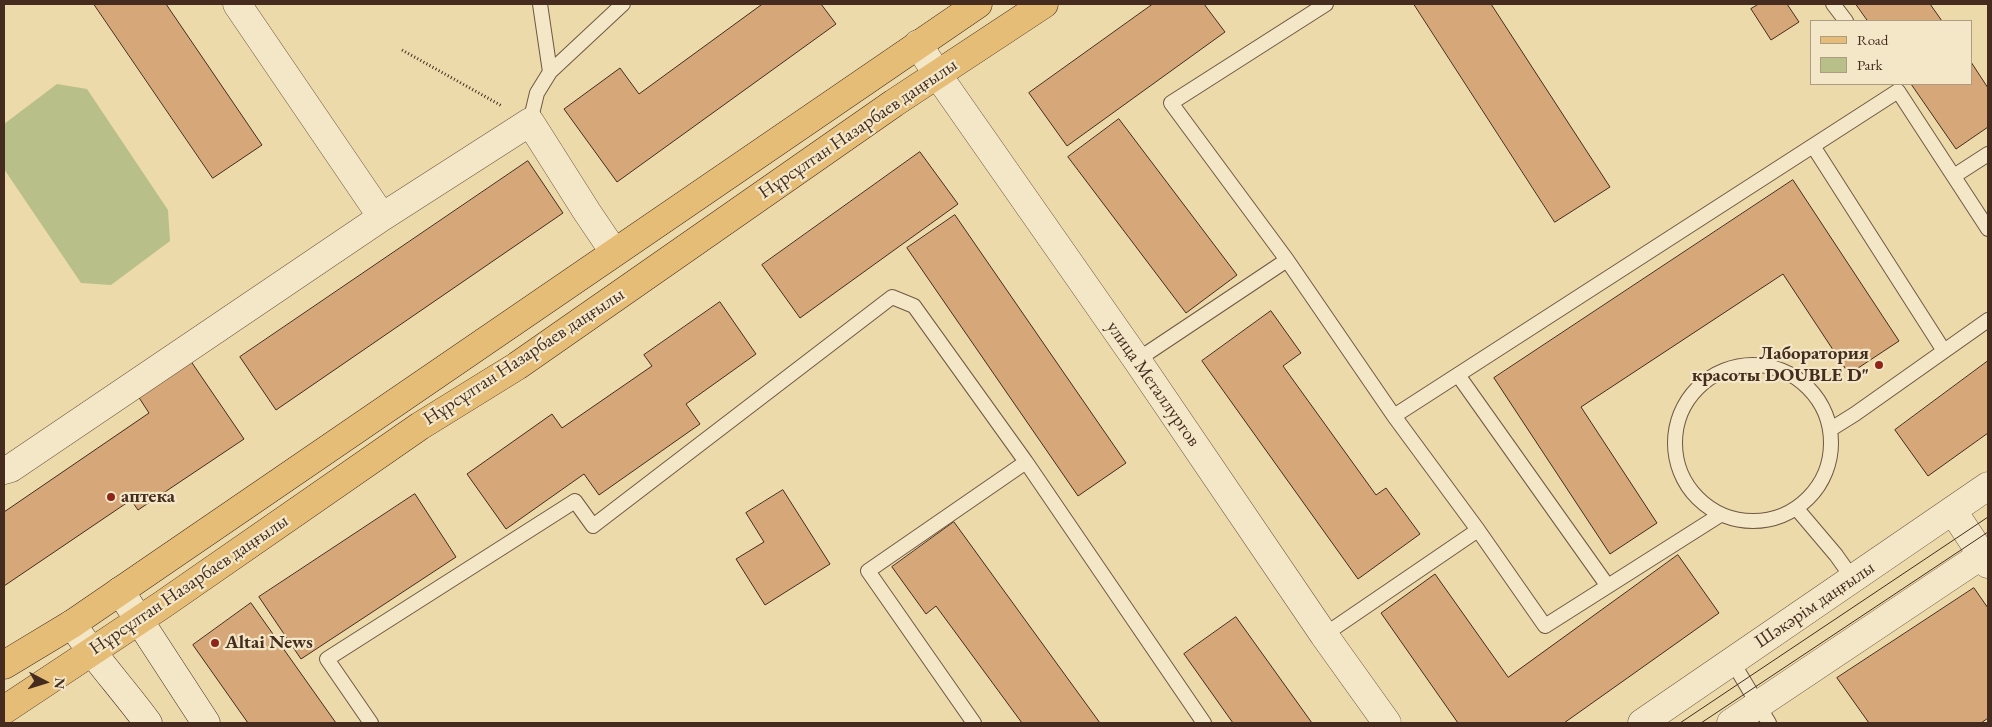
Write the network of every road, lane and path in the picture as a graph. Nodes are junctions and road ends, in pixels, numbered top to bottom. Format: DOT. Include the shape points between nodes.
graph roads {
  1 [pos="237,4"];
  2 [pos="540,4"];
  3 [pos="623,4"];
  4 [pos="978,4"];
  5 [pos="1044,4"];
  6 [pos="1326,4"];
  7 [pos="1834,4"];
  8 [pos="1845,20"];
  9 [pos="918,44"];
  10 [pos="402,50"];
  11 [pos="550,72"];
  12 [pos="937,74"];
  13 [pos="1895,87"];
  14 [pos="530,122"];
  15 [pos="1813,146"];
  16 [pos="1988,154"];
  17 [pos="1954,176"];
  18 [pos="382,217"];
  19 [pos="1988,229"];
  20 [pos="614,252"];
  21 [pos="1287,260"];
  22 [pos="1988,320"];
  23 [pos="1944,351"];
  24 [pos="1137,360"];
  25 [pos="1458,375"];
  26 [pos="1394,416"];
  27 [pos="1831,429"];
  28 [pos="1026,462"];
  29 [pos="4,470"];
  30 [pos="1988,486"];
  31 [pos="1797,508"];
  32 [pos="1953,511"];
  33 [pos="1720,515"];
  34 [pos="1478,530"];
  35 [pos="1986,556"];
  36 [pos="1853,579"];
  37 [pos="1607,586"];
  38 [pos="120,591"];
  39 [pos="139,620"];
  40 [pos="72,624"];
  41 [pos="1324,635"];
  42 [pos="91,652"];
  43 [pos="1732,661"];
  44 [pos="4,665"];
  45 [pos="4,710"];
  46 [pos="1763,714"];
  47 [pos="148,723"];
  48 [pos="206,723"];
  49 [pos="372,723"];
  50 [pos="974,723"];
  51 [pos="1204,723"];
  52 [pos="1388,723"];
  53 [pos="1642,723"];
  54 [pos="1731,723"];
  1 -- 18 [label="street"];
  2 -- 11 [label="lane"];
  3 -- 11 [label="lane"];
  4 -- 9 [label="main road, Нұрсұлтан Назарбаев даңғылы"];
  5 -- 12 [label="main road, Нұрсұлтан Назарбаев даңғылы"];
  6 -- 21 [label="lane" via="1170,103"];
  7 -- 8 [label="lane"];
  9 -- 12 [label="street, улица Металлургов"];
  9 -- 20 [label="main road, Нұрсұлтан Назарбаев даңғылы"];
  10 -- 14 [label="path"];
  11 -- 14 [label="lane" via="537,93"];
  12 -- 24 [label="street, улица Металлургов"];
  12 -- 39 [label="main road, Нұрсұлтан Назарбаев даңғылы" via="517,366 420,426"];
  13 -- 15 [label="lane"];
  13 -- 17 [label="lane"];
  14 -- 18 [label="street"];
  14 -- 20 [label="street"];
  15 -- 23 [label="lane"];
  15 -- 25 [label="lane"];
  16 -- 17 [label="lane"];
  17 -- 19 [label="lane"];
  18 -- 29 [label="street" via="19,463"];
  20 -- 38 [label="main road, Нұрсұлтан Назарбаев даңғылы"];
  21 -- 24 [label="lane"];
  21 -- 26 [label="lane"];
  22 -- 23 [label="lane"];
  23 -- 27 [label="lane"];
  24 -- 41 [label="street, улица Металлургов"];
  25 -- 26 [label="lane"];
  25 -- 37 [label="lane"];
  26 -- 34 [label="lane"];
  27 -- 31 [label="lane" via="1831,454 1824,478"];
  27 -- 33 [label="lane" via="1819,399 1796,377 1774,368 1766,365 1734,366 1705,380 1684,405 1675,436 1678,468 1694,496"];
  28 -- 49 [label="lane" via="914,306 892,297 593,526 575,500 327,659"];
  28 -- 50 [label="lane" via="868,572"];
  28 -- 51 [label="lane"];
  30 -- 32 [label="street, Шәкәрім даңғылы"];
  31 -- 33 [label="lane" via="1760,522"];
  31 -- 36 [label="lane"];
  32 -- 35 [label="street"];
  32 -- 36 [label="street, Шәкәрім даңғылы"];
  33 -- 37 [label="lane"];
  34 -- 37 [label="lane" via="1545,626"];
  34 -- 41 [label="lane"];
  35 -- 46 [label="street"];
  36 -- 43 [label="street, Шәкәрім даңғылы"];
  38 -- 39 [label="street"];
  38 -- 40 [label="main road, Нұрсұлтан Назарбаев даңғылы"];
  39 -- 42 [label="main road, Нұрсұлтан Назарбаев даңғылы"];
  39 -- 48 [label="street"];
  40 -- 42 [label="street"];
  40 -- 44 [label="main road, Нұрсұлтан Назарбаев даңғылы"];
  41 -- 52 [label="street, улица Металлургов"];
  42 -- 45 [label="main road, Нұрсұлтан Назарбаев даңғылы"];
  42 -- 47 [label="street"];
  43 -- 46 [label="lane"];
  43 -- 53 [label="street, Шәкәрім даңғылы"];
  46 -- 54 [label="street"];
}
